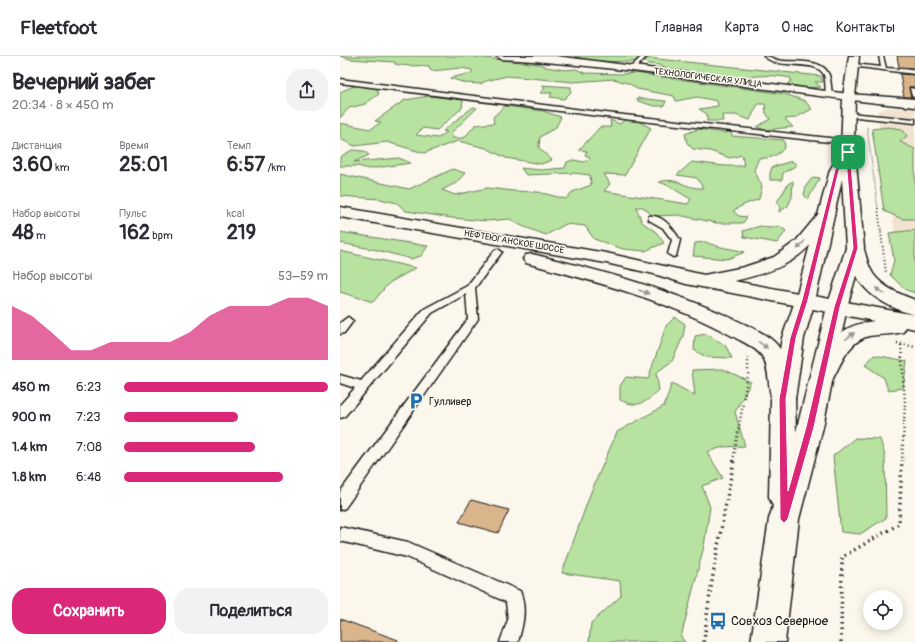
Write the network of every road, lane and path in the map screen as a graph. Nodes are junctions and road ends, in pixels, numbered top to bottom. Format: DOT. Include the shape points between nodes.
graph roads {
  1 [pos="501,56"];
  2 [pos="645,56"];
  3 [pos="766,56"];
  4 [pos="881,56"];
  5 [pos="854,61"];
  6 [pos="632,68"];
  7 [pos="884,69"];
  8 [pos="915,72"];
  9 [pos="340,81"];
  10 [pos="912,89"];
  11 [pos="829,94"];
  12 [pos="915,96"];
  13 [pos="849,97"];
  14 [pos="915,103"];
  15 [pos="849,115"];
  16 [pos="866,117"];
  17 [pos="915,121"];
  18 [pos="847,147"];
  19 [pos="340,212"];
  20 [pos="826,216"];
  21 [pos="652,218"];
  22 [pos="340,223"];
  23 [pos="856,248"];
  24 [pos="498,252"];
  25 [pos="673,254"];
  26 [pos="526,257"];
  27 [pos="692,279"];
  28 [pos="470,288"];
  29 [pos="889,297"];
  30 [pos="805,300"];
  31 [pos="837,307"];
  32 [pos="915,308"];
  33 [pos="348,322"];
  34 [pos="915,322"];
  35 [pos="915,328"];
  36 [pos="340,330"];
  37 [pos="915,347"];
  38 [pos="340,379"];
  39 [pos="821,380"];
  40 [pos="364,386"];
  41 [pos="783,399"];
  42 [pos="340,413"];
  43 [pos="340,503"];
  44 [pos="784,519"];
  45 [pos="340,534"];
  46 [pos="509,642"];
  47 [pos="768,642"];
  48 [pos="841,642"];
  1 -- 6 [label="main road, ТЕХНОЛОГИЧЕСКАЯ УЛИЦА"];
  2 -- 6 [label="lane"];
  3 -- 11 [label="lane" via="771,61 814,66 824,71"];
  4 -- 7 [label="lane"];
  5 -- 7 [label="lane"];
  5 -- 13 [label="main road"];
  6 -- 11 [label="main road, ТЕХНОЛОГИЧЕСКАЯ УЛИЦА"];
  7 -- 8 [label="lane"];
  9 -- 18 [label="lane"];
  10 -- 12 [label="lane"];
  11 -- 13 [label="main road, ТЕХНОЛОГИЧЕСКАЯ УЛИЦА"];
  13 -- 14 [label="main road, ТЕХНОЛОГИЧЕСКАЯ УЛИЦА"];
  13 -- 15 [label="main road"];
  15 -- 16 [label="lane"];
  15 -- 18 [label="main road"];
  16 -- 17 [label="lane"];
  16 -- 29 [label="path"];
  18 -- 20 [label="main road" via="837,170"];
  18 -- 23 [label="main road"];
  19 -- 27 [label="main road, НЕФТЕЮГАНСКОЕ ШОССЕ" via="606,258"];
  20 -- 27 [label="main road, one-way" via="798,249 778,262 722,277"];
  20 -- 30 [label="main road"];
  21 -- 25 [label="lane" via="666,226 676,240"];
  22 -- 24 [label="main road, НЕФТЕЮГАНСКОЕ ШОССЕ"];
  29 -- 23 [label="main road, one-way" via="866,278 857,263"];
  23 -- 31 [label="main road"];
  24 -- 26 [label="main road, НЕФТЕЮГАНСКОЕ ШОССЕ"];
  24 -- 28 [label="lane"];
  26 -- 27 [label="main road, НЕФТЕЮГАНСКОЕ ШОССЕ" via="654,277"];
  26 -- 41 [label="main road, one-way" via="596,276 713,316 768,349 775,360"];
  27 -- 30 [label="main road, НЕФТЕЮГАНСКОЕ ШОССЕ"];
  28 -- 40 [label="lane" via="428,311"];
  28 -- 43 [label="lane" via="473,319"];
  29 -- 32 [label="main road"];
  30 -- 31 [label="main road, НЕФТЕЮГАНСКОЕ ШОССЕ"];
  30 -- 41 [label="main road" via="793,338"];
  31 -- 34 [label="main road, НЕФТЕЮГАНСКОЕ ШОССЕ"];
  31 -- 39 [label="main road"];
  33 -- 36 [label="lane"];
  39 -- 35 [label="main road, one-way" via="838,348 855,332 868,328"];
  37 -- 48 [label="path" via="901,345 905,402 899,524 842,557"];
  38 -- 40 [label="lane"];
  39 -- 44 [label="main road"];
  40 -- 42 [label="lane"];
  41 -- 44 [label="main road"];
  44 -- 47 [label="main road"];
  45 -- 46 [label="lane" via="408,550 514,597 516,620"];
}
